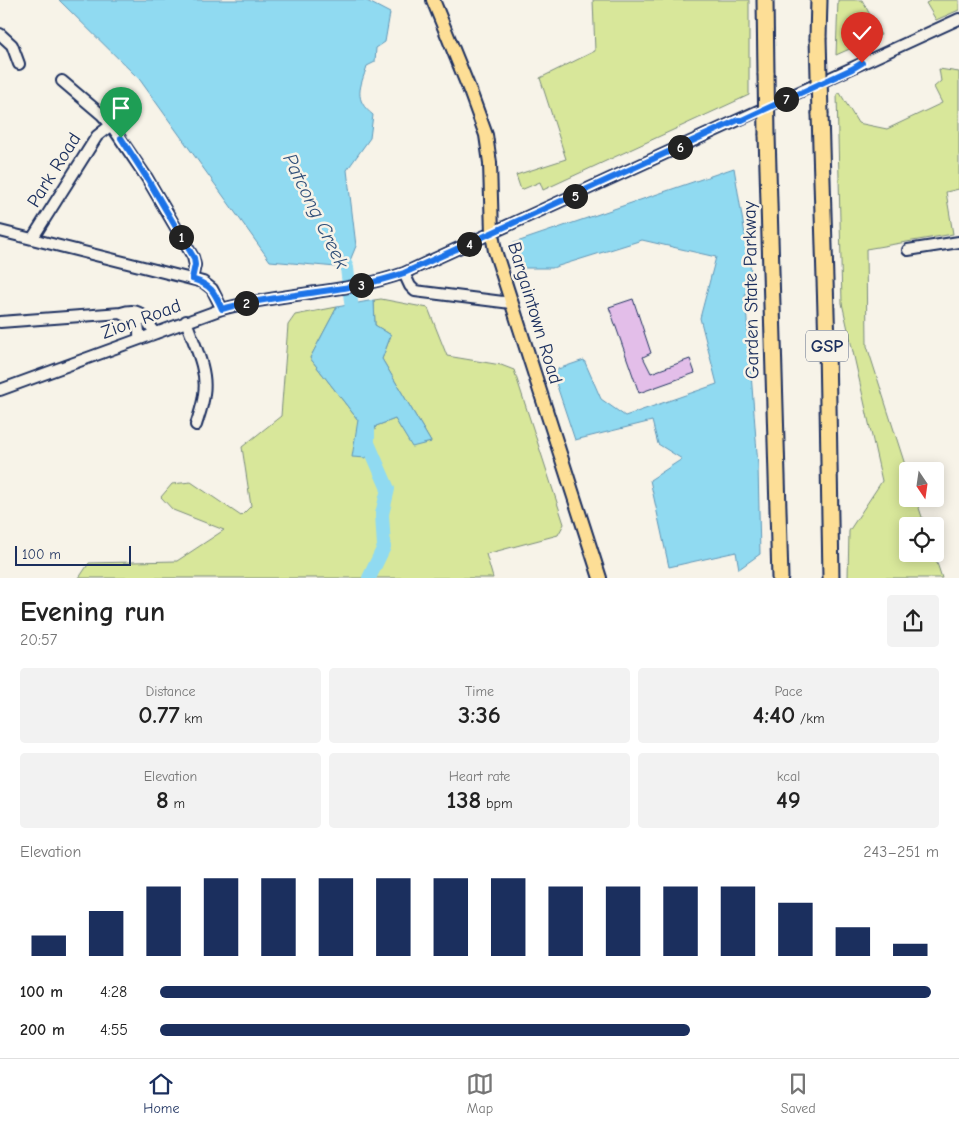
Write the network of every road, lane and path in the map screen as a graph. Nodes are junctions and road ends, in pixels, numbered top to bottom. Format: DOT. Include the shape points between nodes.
graph roads {
  1 [pos="433,0"];
  2 [pos="765,0"];
  3 [pos="819,0"];
  4 [pos="959,19"];
  5 [pos="0,34"];
  6 [pos="20,64"];
  7 [pos="62,81"];
  8 [pos="111,124"];
  9 [pos="0,231"];
  10 [pos="492,234"];
  11 [pos="32,239"];
  12 [pos="959,242"];
  13 [pos="908,250"];
  14 [pos="404,273"];
  15 [pos="192,279"];
  16 [pos="511,303"];
  17 [pos="222,309"];
  18 [pos="121,313"];
  19 [pos="186,321"];
  20 [pos="0,322"];
  21 [pos="156,332"];
  22 [pos="139,339"];
  23 [pos="0,390"];
  24 [pos="196,425"];
  25 [pos="600,578"];
  26 [pos="780,578"];
  27 [pos="831,578"];
  1 -- 10 [label="main road, Bargaintown Road" via="486,135"];
  2 -- 26 [label="highway, Garden State Parkway, bridge"];
  3 -- 27 [label="highway, GSP, bridge"];
  4 -- 10 [label="street, Zion Road"];
  5 -- 6 [label="street" via="12,45"];
  7 -- 8 [label="street"];
  8 -- 11 [label="street, Park Road" via="97,136"];
  8 -- 15 [label="street" via="194,258"];
  9 -- 11 [label="street"];
  10 -- 14 [label="street, Zion Road"];
  10 -- 16 [label="main road, Bargaintown Road"];
  11 -- 15 [label="street"];
  12 -- 13 [label="street"];
  14 -- 16 [label="street" via="415,291"];
  14 -- 17 [label="street, Zion Road" via="357,286"];
  15 -- 17 [label="street" via="210,288"];
  16 -- 25 [label="main road, Bargaintown Road"];
  17 -- 19 [label="street, Zion Road"];
  18 -- 20 [label="street"];
  18 -- 21 [label="street" via="130,310 140,312"];
  18 -- 22 [label="street" via="137,322"];
  19 -- 21 [label="street, Zion Road"];
  19 -- 24 [label="street" via="205,383"];
  21 -- 22 [label="street, Zion Road"];
  22 -- 23 [label="street, Zion Road"];
}
